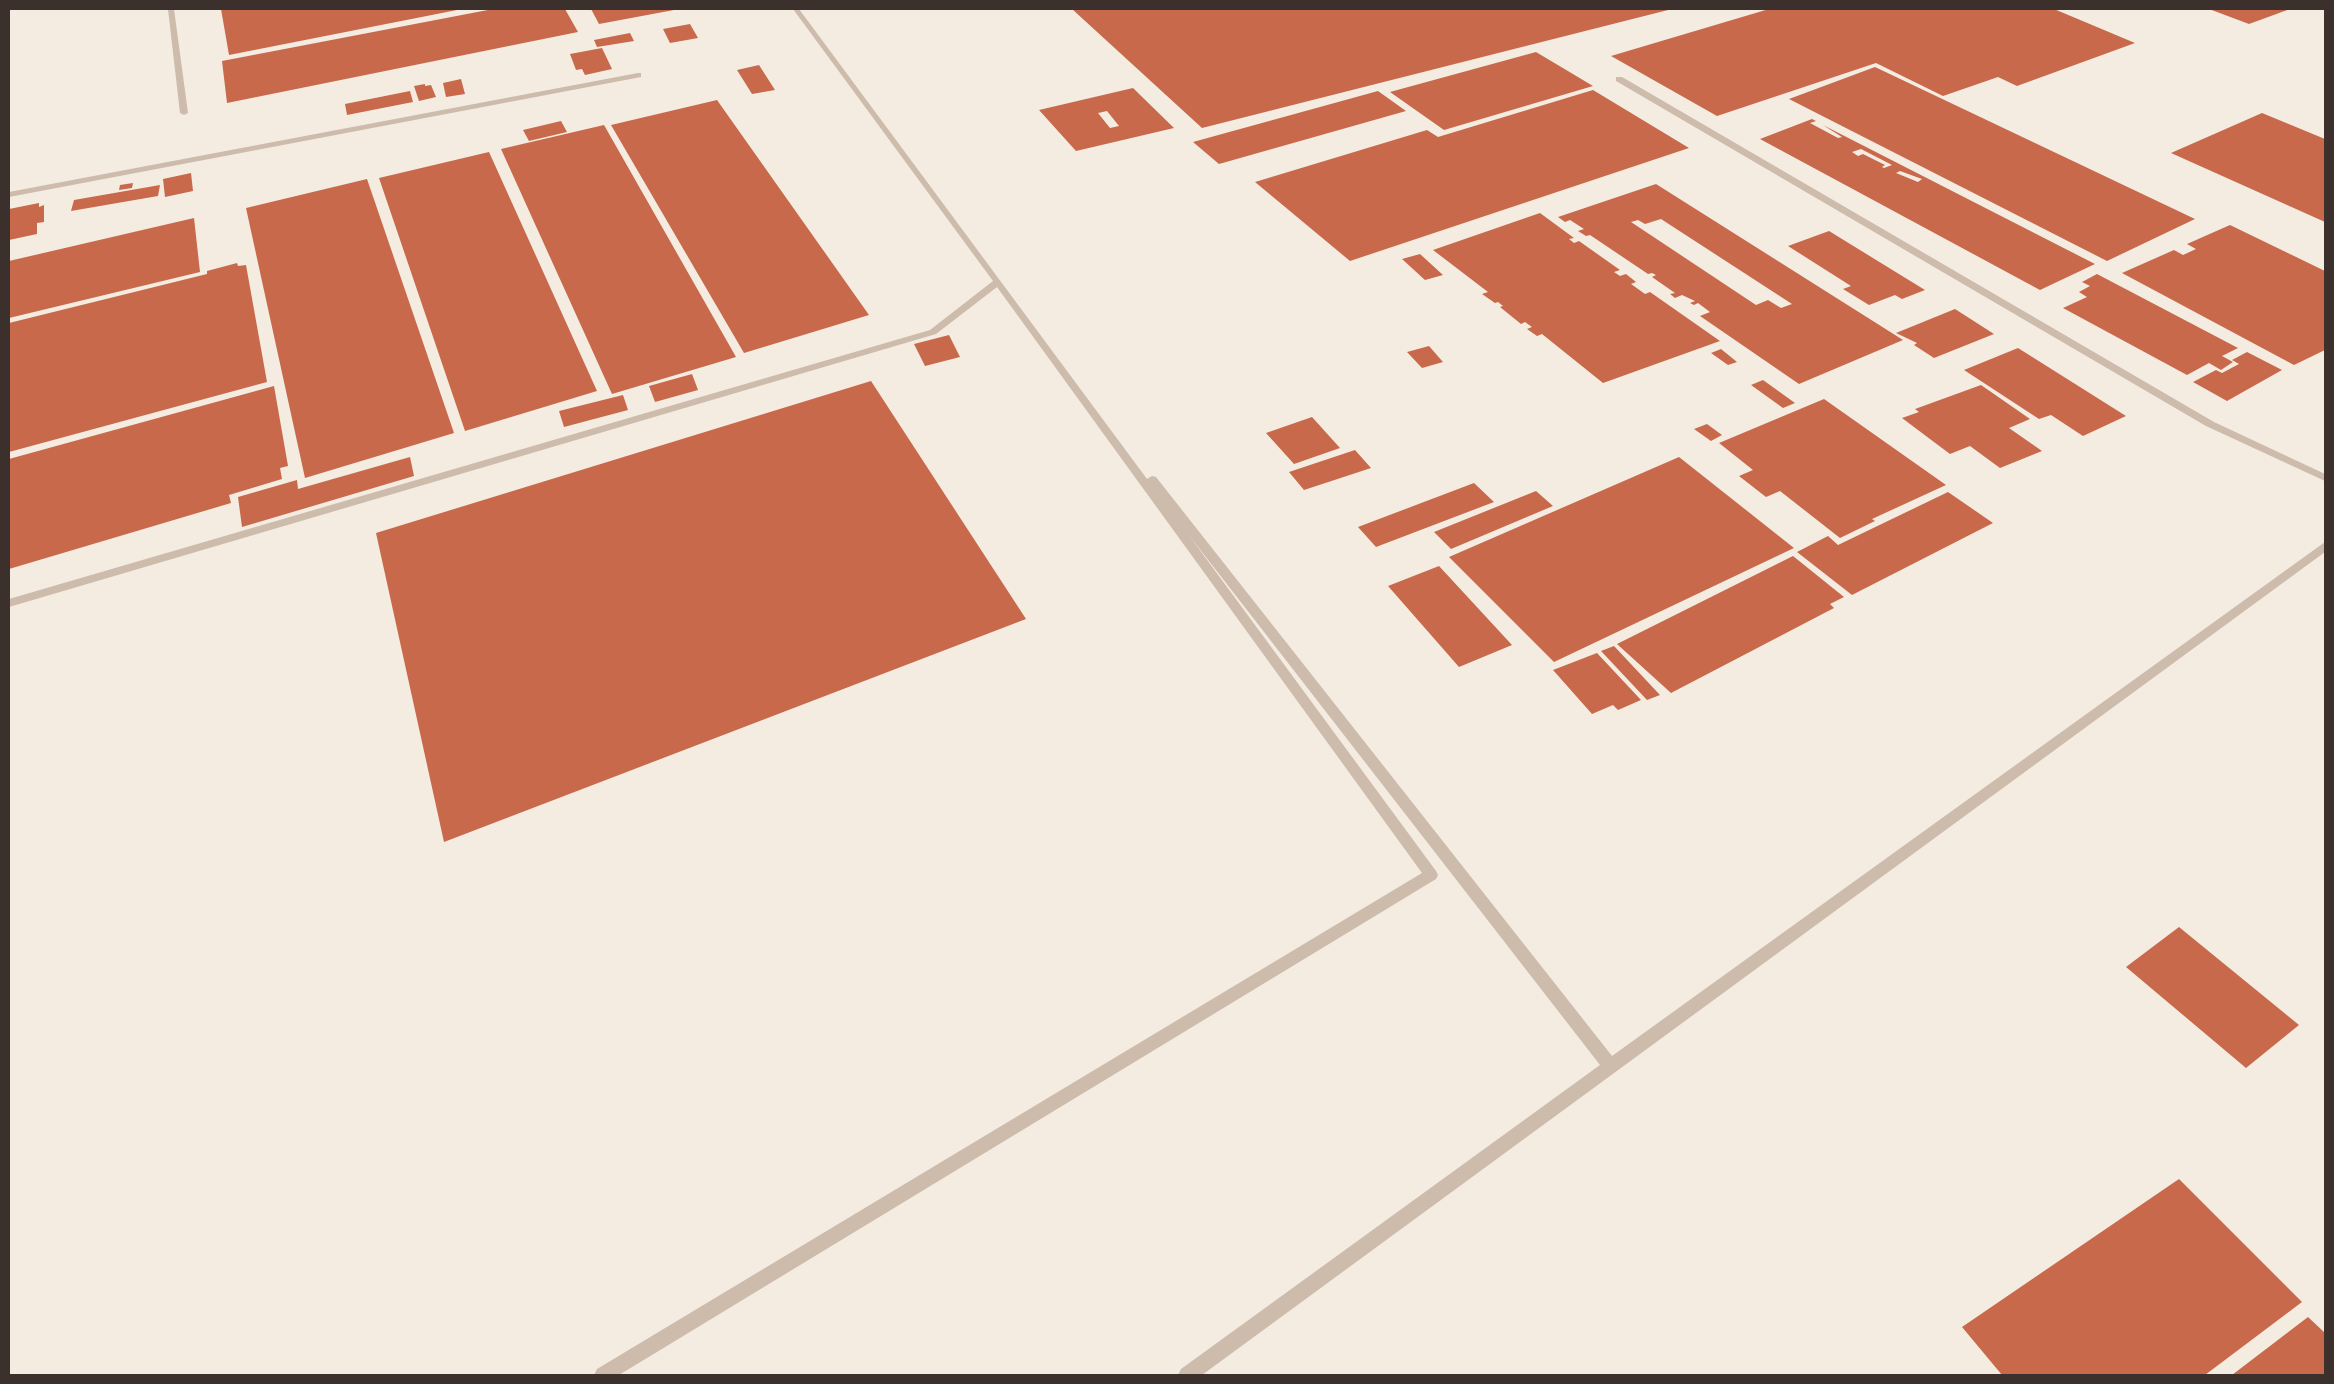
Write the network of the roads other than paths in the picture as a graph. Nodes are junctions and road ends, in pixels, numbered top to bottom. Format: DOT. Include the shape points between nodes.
graph roads {
  1 [pos="171,9"];
  2 [pos="796,9"];
  3 [pos="638,75"];
  4 [pos="1619,79"];
  5 [pos="184,113"];
  6 [pos="9,195"];
  7 [pos="998,282"];
  8 [pos="2325,478"];
  9 [pos="2325,546"];
  10 [pos="9,603"];
  11 [pos="1610,1067"];
  12 [pos="602,1375"];
  13 [pos="1187,1375"];
  1 -- 5 [label="lane"];
  2 -- 7 [label="lane"];
  3 -- 6 [label="lane"];
  4 -- 8 [label="lane" via="2210,424"];
  7 -- 10 [label="lane" via="933,332"];
  7 -- 11 [label="lane"];
  7 -- 12 [label="lane" via="1430,876"];
  9 -- 11 [label="lane"];
  11 -- 13 [label="lane"];
}
